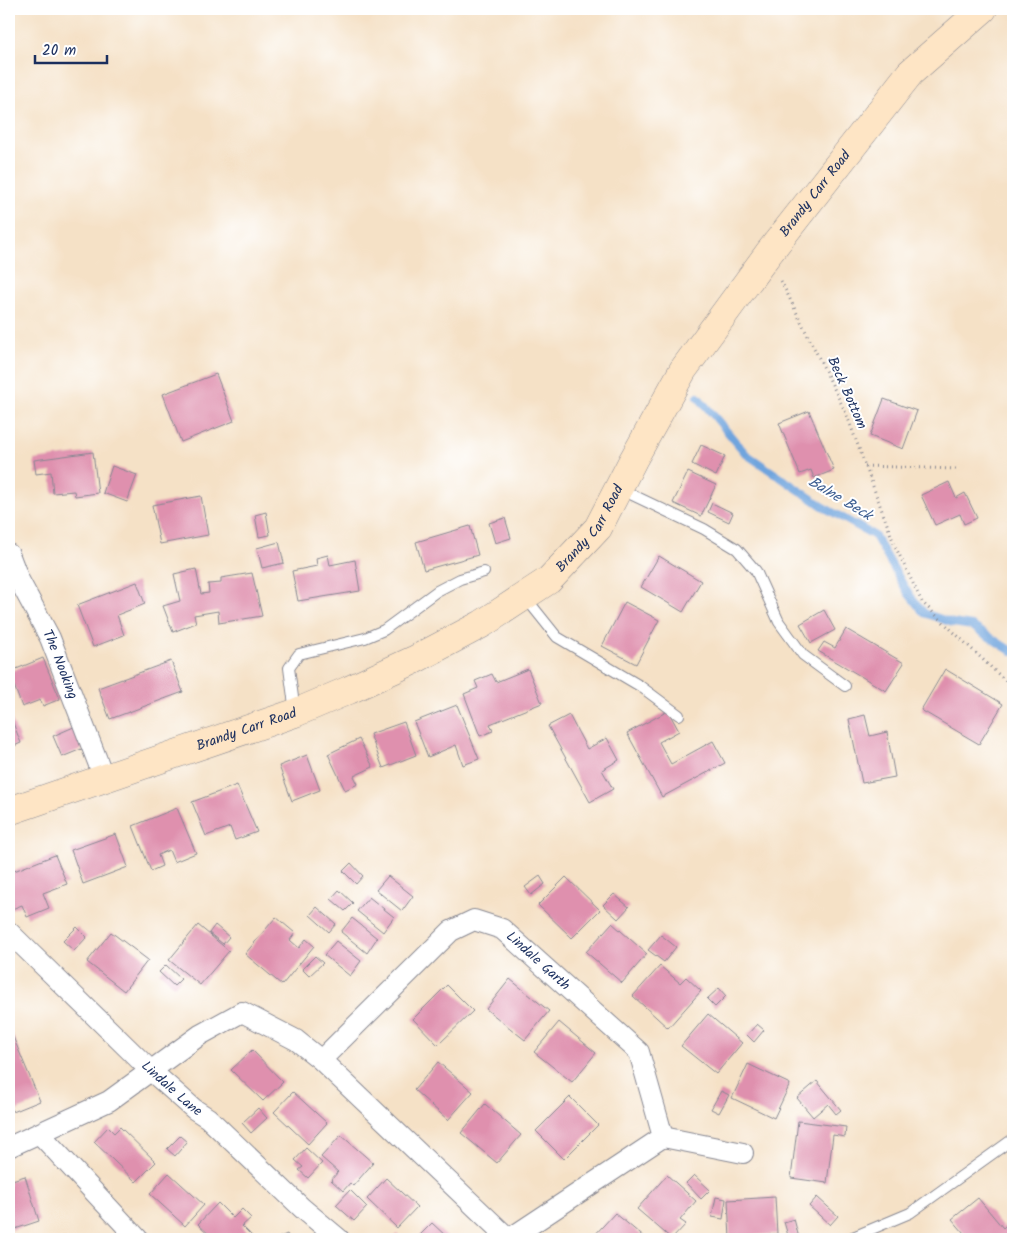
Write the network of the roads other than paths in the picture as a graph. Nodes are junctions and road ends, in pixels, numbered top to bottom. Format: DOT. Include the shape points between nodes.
graph roads {
  1 [pos="983,9"];
  2 [pos="618,488"];
  3 [pos="9,554"];
  4 [pos="484,572"];
  5 [pos="525,596"];
  6 [pos="845,686"];
  7 [pos="295,713"];
  8 [pos="679,715"];
  9 [pos="104,778"];
  10 [pos="9,810"];
  11 [pos="9,932"];
  12 [pos="321,1060"];
  13 [pos="150,1070"];
  14 [pos="40,1134"];
  15 [pos="662,1138"];
  16 [pos="1013,1139"];
  17 [pos="9,1147"];
  18 [pos="743,1153"];
  19 [pos="138,1239"];
  20 [pos="339,1239"];
  21 [pos="848,1239"];
  1 -- 2 [label="street, Brandy Carr Road" via="910,73 768,254 683,370"];
  2 -- 5 [label="street, Brandy Carr Road" via="598,528 549,580"];
  2 -- 6 [label="lane" via="737,549 756,571 779,622 803,655"];
  3 -- 9 [label="street, The Nooking" via="50,638"];
  4 -- 7 [label="lane" via="460,579 437,591 378,633 299,654 289,668"];
  5 -- 7 [label="street, Brandy Carr Road" via="482,624 414,660"];
  5 -- 8 [label="lane" via="557,637 640,686"];
  7 -- 9 [label="street, Brandy Carr Road"];
  9 -- 10 [label="street, Brandy Carr Road"];
  11 -- 13 [label="street, Lindale Lane"];
  12 -- 13 [label="street" via="296,1040 242,1012 200,1035"];
  12 -- 15 [label="street" via="509,1238"];
  12 -- 15 [label="street, Lindale Garth" via="451,931 474,920 502,929 640,1052"];
  13 -- 14 [label="street" via="109,1101"];
  13 -- 20 [label="street, Lindale Lane" via="208,1118"];
  14 -- 17 [label="street"];
  14 -- 19 [label="street"];
  15 -- 18 [label="street"];
  16 -- 21 [label="lane" via="910,1213"];
}
